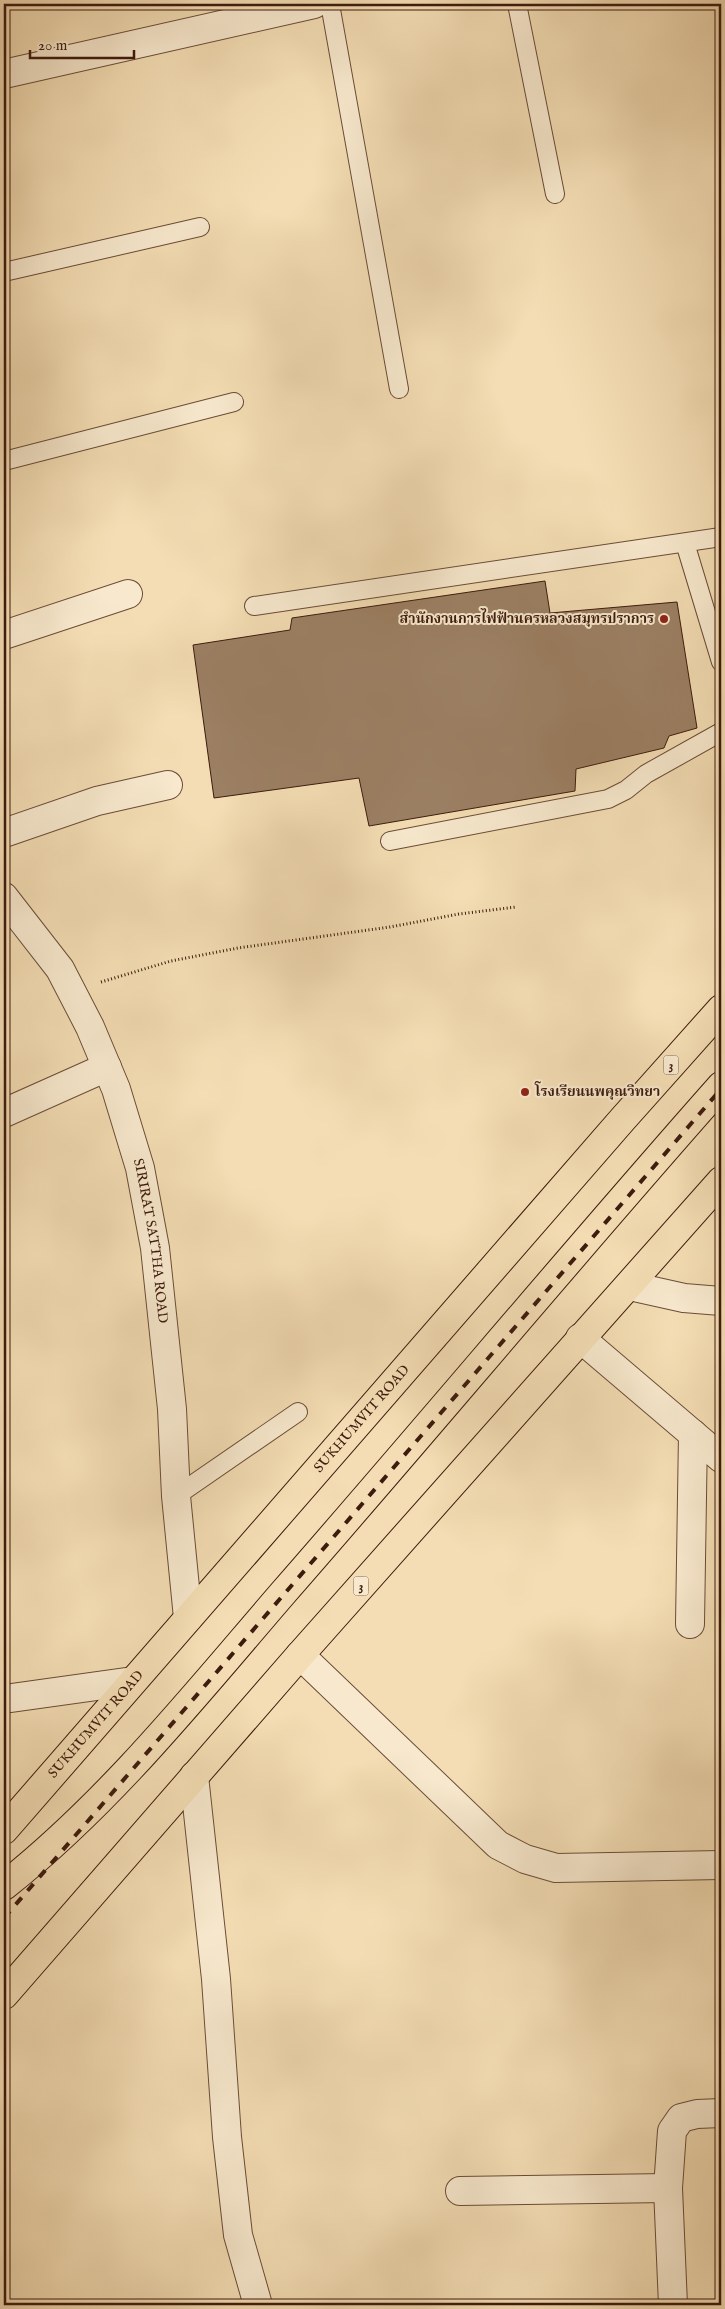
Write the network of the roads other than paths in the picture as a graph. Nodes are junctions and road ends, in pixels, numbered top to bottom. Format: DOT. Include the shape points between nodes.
graph roads {
  1 [pos="314,4"];
  2 [pos="330,4"];
  3 [pos="517,4"];
  4 [pos="4,74"];
  5 [pos="555,194"];
  6 [pos="200,227"];
  7 [pos="4,272"];
  8 [pos="399,389"];
  9 [pos="234,402"];
  10 [pos="4,460"];
  11 [pos="721,537"];
  12 [pos="685,543"];
  13 [pos="128,594"];
  14 [pos="254,606"];
  15 [pos="4,635"];
  16 [pos="721,662"];
  17 [pos="721,732"];
  18 [pos="168,785"];
  19 [pos="4,834"];
  20 [pos="390,841"];
  21 [pos="4,897"];
  22 [pos="721,1009"];
  23 [pos="107,1067"];
  24 [pos="721,1086"];
  25 [pos="4,1113"];
  26 [pos="721,1181"];
  27 [pos="630,1286"];
  28 [pos="721,1301"];
  29 [pos="580,1338"];
  30 [pos="298,1412"];
  31 [pos="693,1434"];
  32 [pos="721,1458"];
  33 [pos="176,1496"];
  34 [pos="188,1618"];
  35 [pos="690,1624"];
  36 [pos="300,1655"];
  37 [pos="133,1681"];
  38 [pos="4,1699"];
  39 [pos="194,1776"];
  40 [pos="4,1830"];
  41 [pos="721,1865"];
  42 [pos="4,1886"];
  43 [pos="4,1995"];
  44 [pos="721,2113"];
  45 [pos="668,2188"];
  46 [pos="460,2191"];
  47 [pos="258,2305"];
  48 [pos="673,2305"];
  1 -- 4 [label="street"];
  2 -- 8 [label="lane"];
  3 -- 5 [label="lane"];
  6 -- 7 [label="lane"];
  9 -- 10 [label="lane"];
  11 -- 12 [label="lane"];
  12 -- 14 [label="lane"];
  12 -- 16 [label="lane"];
  13 -- 15 [label="street"];
  17 -- 20 [label="lane" via="608,799"];
  18 -- 19 [label="street" via="97,801"];
  21 -- 23 [label="street, SIRIRAT SATTHA ROAD" via="60,970"];
  22 -- 34 [label="highway, SUKHUMVIT ROAD / 3"];
  23 -- 25 [label="street"];
  23 -- 33 [label="street, SIRIRAT SATTHA ROAD" via="140,1168 155,1248 172,1409"];
  24 -- 42 [label="highway" via="170,1723 79,1821"];
  26 -- 27 [label="highway, 3"];
  27 -- 28 [label="street" via="684,1298"];
  27 -- 29 [label="highway, 3"];
  29 -- 31 [label="street"];
  29 -- 36 [label="highway, 3"];
  30 -- 33 [label="lane"];
  31 -- 32 [label="street"];
  31 -- 35 [label="street"];
  33 -- 34 [label="street, SIRIRAT SATTHA ROAD"];
  34 -- 37 [label="highway, SUKHUMVIT ROAD / 3"];
  36 -- 39 [label="highway, 3"];
  36 -- 41 [label="street" via="498,1845 525,1859 556,1868"];
  37 -- 38 [label="street"];
  37 -- 40 [label="highway, SUKHUMVIT ROAD / 3"];
  39 -- 43 [label="highway, 3"];
  39 -- 47 [label="street" via="216,1979 227,2137 238,2235"];
  44 -- 45 [label="street" via="681,2118 672,2130"];
  45 -- 46 [label="street"];
  45 -- 48 [label="street"];
}
